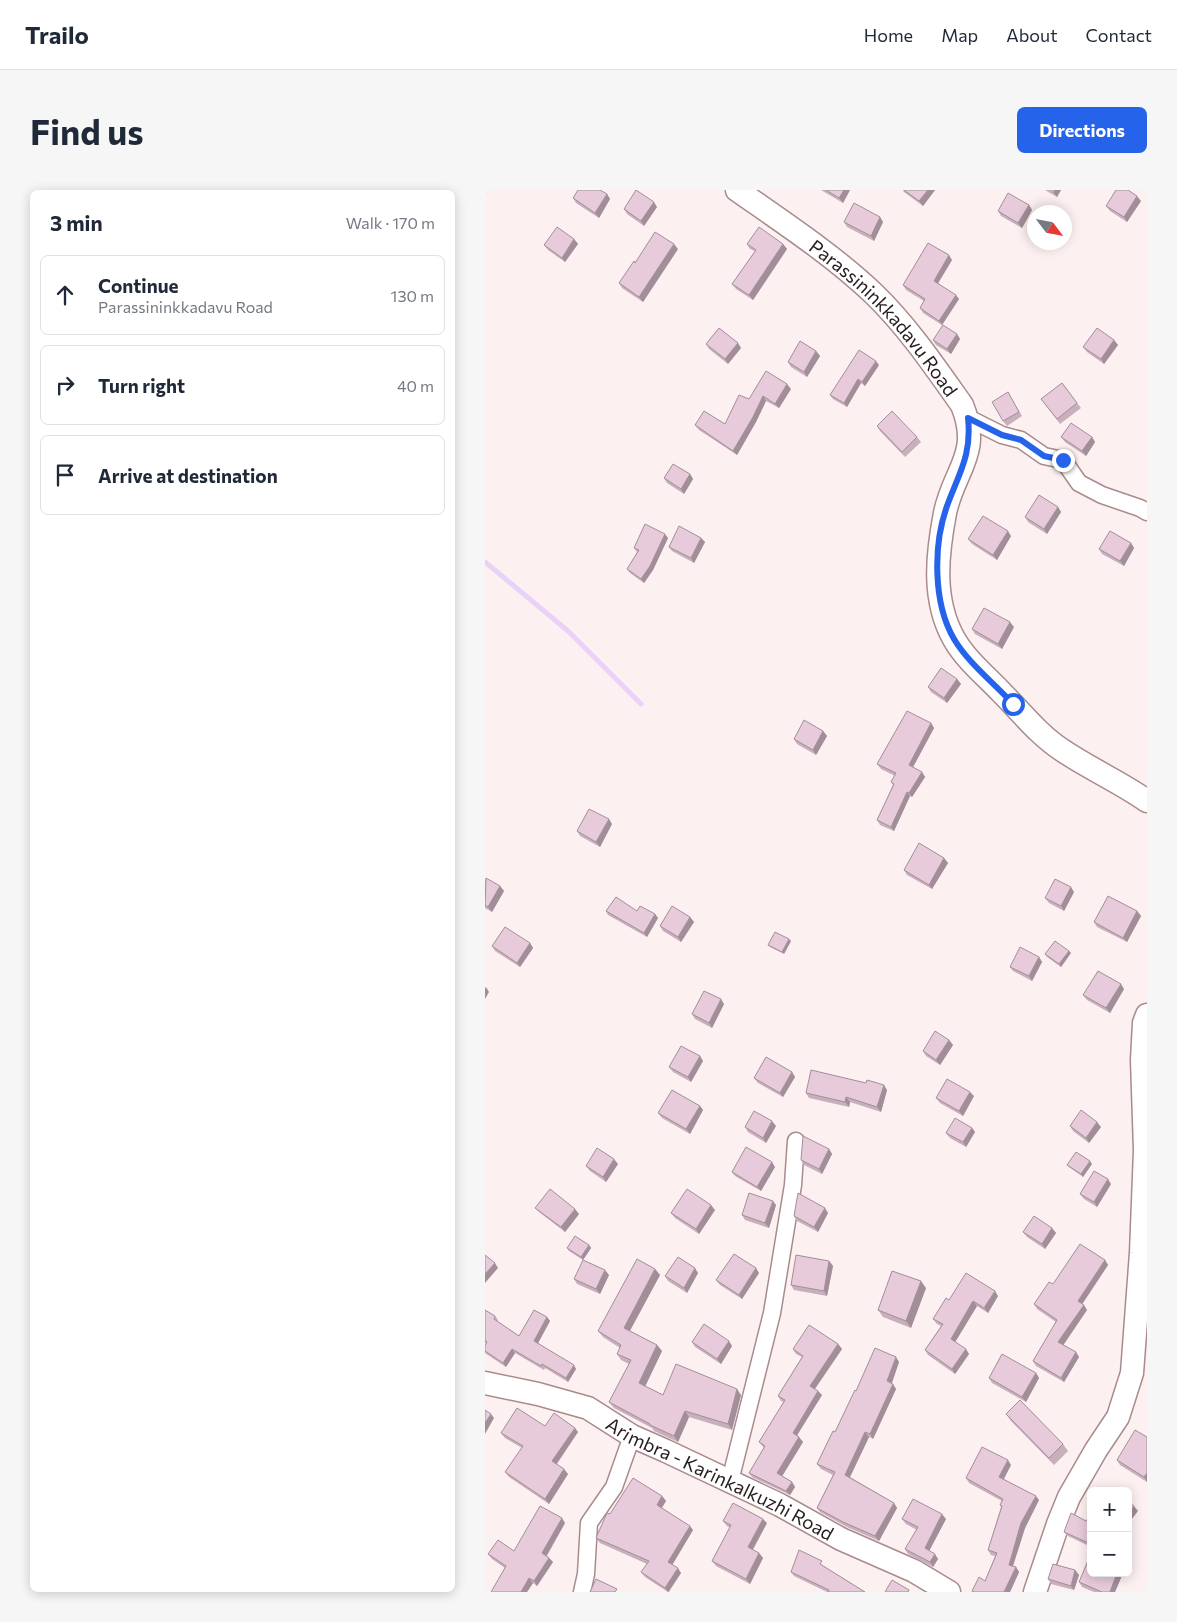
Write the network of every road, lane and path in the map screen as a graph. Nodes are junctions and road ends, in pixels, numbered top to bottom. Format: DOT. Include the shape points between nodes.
graph roads {
  1 [pos="737,190"];
  2 [pos="968,418"];
  3 [pos="1147,512"];
  4 [pos="1147,801"];
  5 [pos="1147,1015"];
  6 [pos="796,1140"];
  7 [pos="1141,1329"];
  8 [pos="485,1383"];
  9 [pos="632,1436"];
  10 [pos="730,1481"];
  11 [pos="582,1592"];
  12 [pos="949,1592"];
  13 [pos="1035,1592"];
  1 -- 2 [label="main road, Parassininkkadavu Road" via="814,245 876,295 963,404"];
  2 -- 3 [label="street" via="1002,435 1021,440 1044,456 1063,460 1079,483"];
  2 -- 4 [label="main road, Parassininkkadavu Road" via="967,454 946,509 939,550 938,589 954,639 1035,729 1062,750"];
  5 -- 7 [label="main road" via="1141,1060 1145,1150"];
  6 -- 10 [label="street" via="793,1185 772,1313"];
  7 -- 13 [label="main road" via="1132,1373 1117,1417 1069,1497"];
  8 -- 9 [label="main road, Arimbra - Karinkalkuzhi Road" via="588,1408"];
  9 -- 10 [label="main road, Arimbra - Karinkalkuzhi Road"];
  9 -- 11 [label="street" via="614,1487 589,1523"];
  10 -- 12 [label="main road, Arimbra - Karinkalkuzhi Road" via="841,1539 914,1571"];
}
